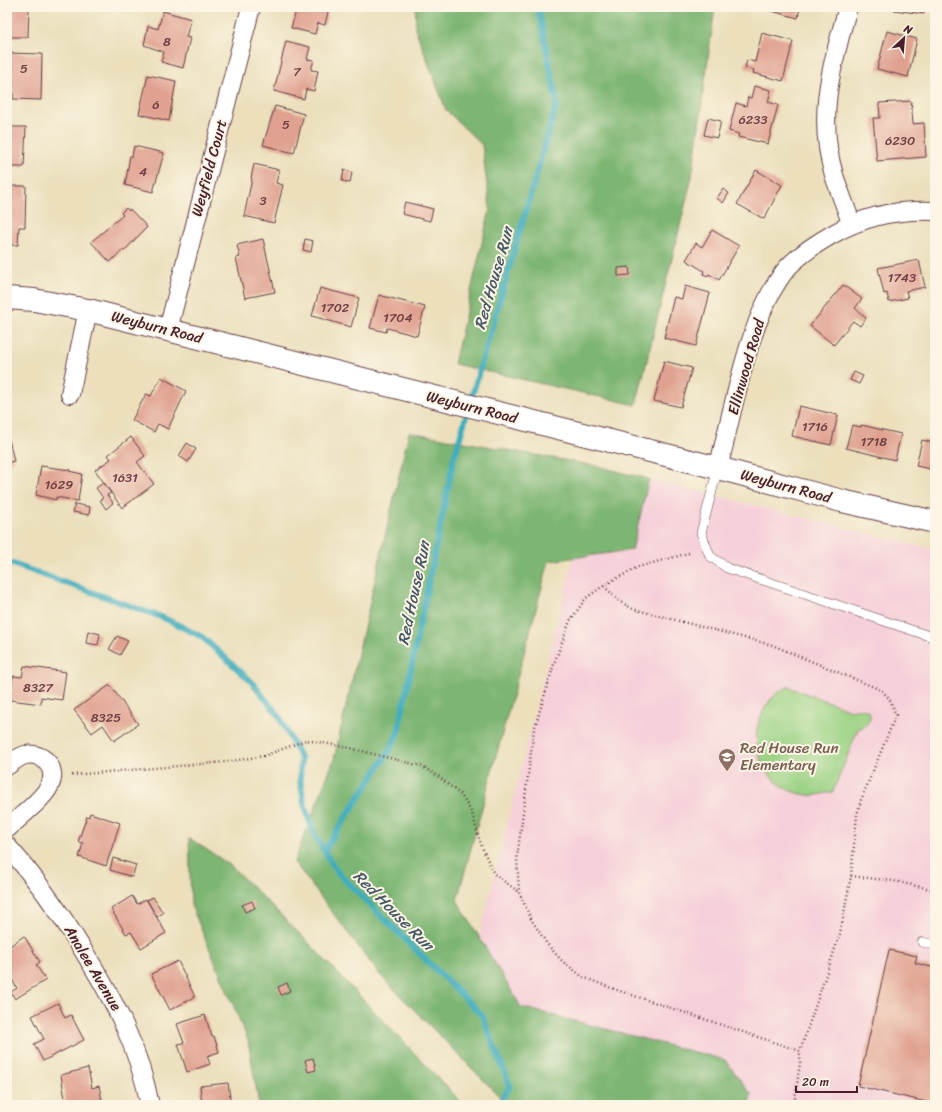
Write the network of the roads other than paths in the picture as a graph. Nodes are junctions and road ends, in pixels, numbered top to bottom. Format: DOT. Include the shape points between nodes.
graph roads {
  1 [pos="251,7"];
  2 [pos="848,7"];
  3 [pos="935,211"];
  4 [pos="851,224"];
  5 [pos="7,298"];
  6 [pos="88,310"];
  7 [pos="168,330"];
  8 [pos="70,394"];
  9 [pos="718,468"];
  10 [pos="935,522"];
  11 [pos="935,638"];
  12 [pos="7,766"];
  13 [pos="7,829"];
  14 [pos="7,846"];
  15 [pos="922,942"];
  16 [pos="935,945"];
  17 [pos="150,1105"];
  1 -- 7 [label="street, Weyfield Court"];
  2 -- 4 [label="street" via="829,75 825,119 833,174"];
  3 -- 4 [label="street, Ellinwood Road" via="889,213"];
  4 -- 9 [label="street, Ellinwood Road" via="800,255 769,297 749,346"];
  5 -- 6 [label="street, Weyburn Road"];
  6 -- 7 [label="street, Weyburn Road"];
  6 -- 8 [label="street"];
  7 -- 9 [label="street, Weyburn Road"];
  9 -- 10 [label="street, Weyburn Road" via="842,501"];
  9 -- 11 [label="lane" via="701,533 710,556 727,568"];
  12 -- 13 [label="street" via="26,755 40,756 50,765 53,776 49,787"];
  14 -- 17 [label="street, Analee Avenue" via="42,888 67,924 116,1006 139,1063"];
  15 -- 16 [label="lane"];
}
